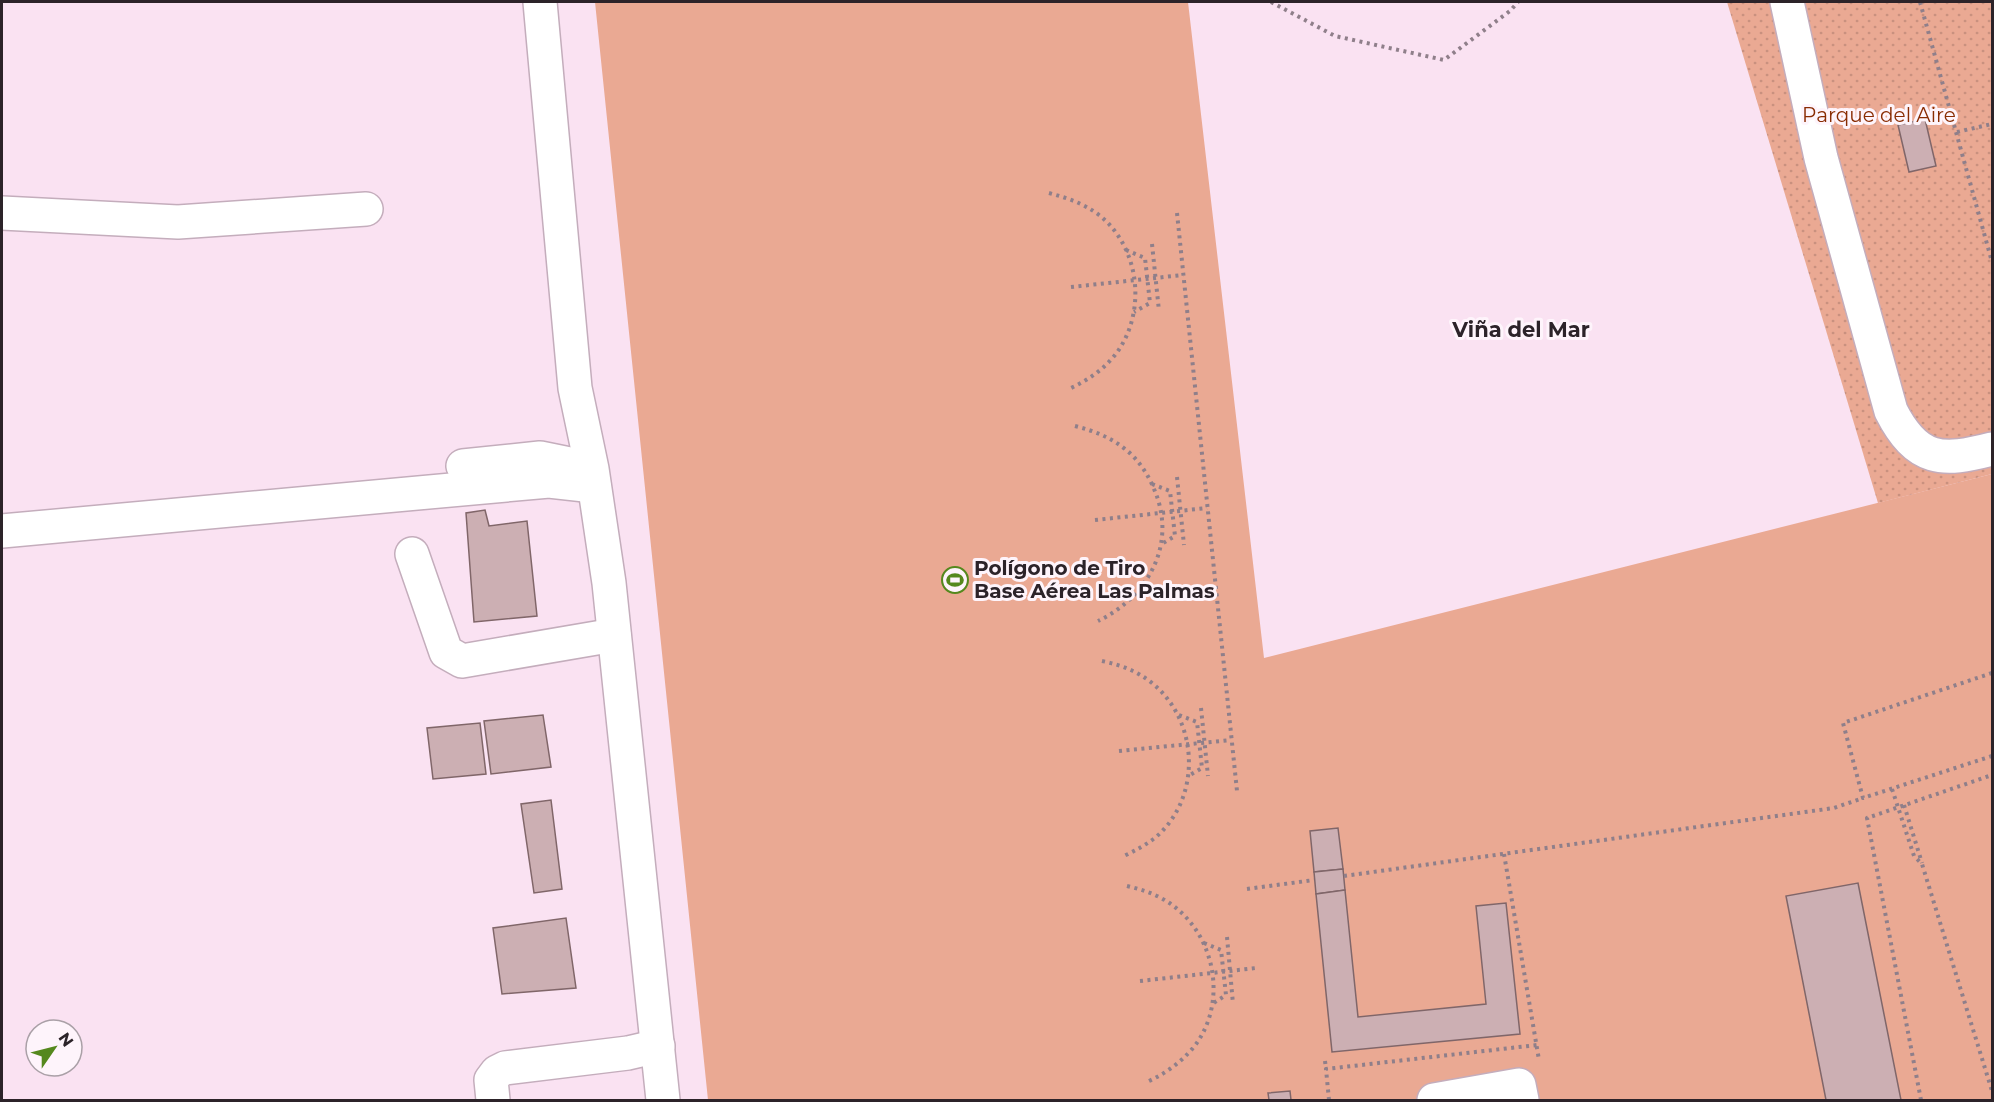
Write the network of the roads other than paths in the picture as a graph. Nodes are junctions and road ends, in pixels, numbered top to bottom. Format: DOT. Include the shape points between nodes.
graph roads {
  1 [pos="540,2"];
  2 [pos="1787,2"];
  3 [pos="366,209"];
  4 [pos="2,213"];
  5 [pos="1992,449"];
  6 [pos="593,478"];
  7 [pos="146,507"];
  8 [pos="2,509"];
  9 [pos="2,531"];
  10 [pos="412,554"];
  11 [pos="614,635"];
  12 [pos="658,1046"];
  13 [pos="493,1101"];
  14 [pos="663,1101"];
  15 [pos="1434,1101"];
  16 [pos="1522,1101"];
  1 -- 6 [label="lane" via="575,388"];
  2 -- 5 [label="lane" via="1821,158 1891,411 1899,428 1925,452 1938,457 1953,458"];
  3 -- 4 [label="lane" via="178,222"];
  6 -- 7 [label="lane"];
  6 -- 11 [label="lane"];
  7 -- 8 [label="lane"];
  7 -- 9 [label="lane"];
  10 -- 11 [label="lane" via="446,652 462,661"];
  11 -- 12 [label="lane"];
  12 -- 13 [label="lane" via="505,1068 491,1080"];
  12 -- 14 [label="lane"];
  15 -- 16 [label="lane" via="1519,1085"];
}
